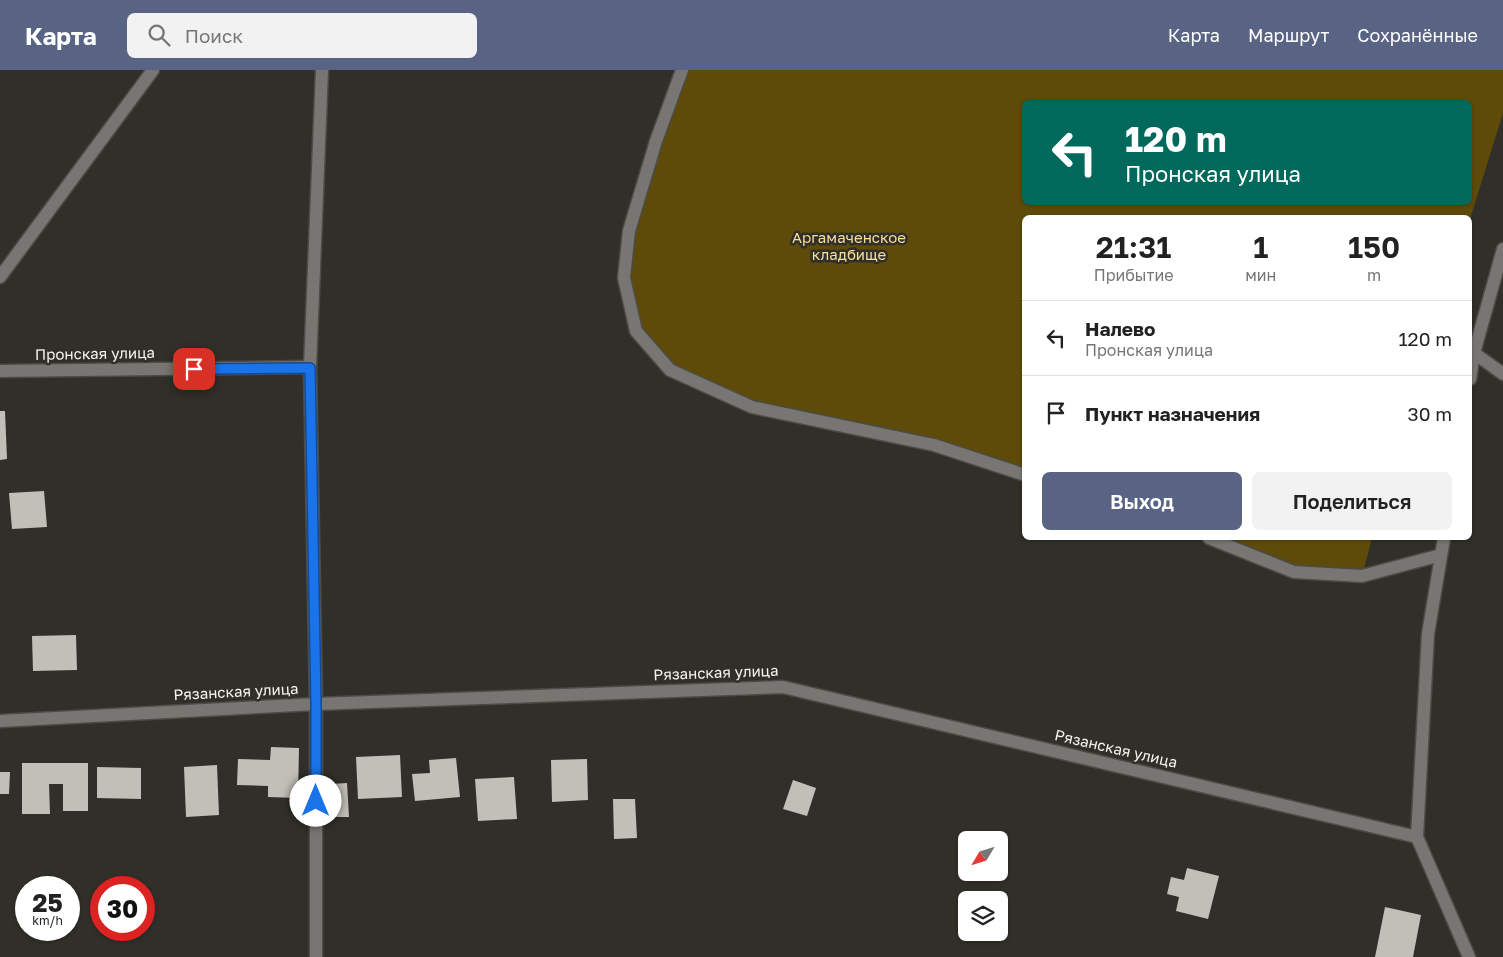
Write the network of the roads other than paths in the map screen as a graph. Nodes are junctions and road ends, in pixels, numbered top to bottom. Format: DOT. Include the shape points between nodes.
graph roads {
  1 [pos="153,70"];
  2 [pos="322,70"];
  3 [pos="682,70"];
  4 [pos="1503,249"];
  5 [pos="0,277"];
  6 [pos="1474,353"];
  7 [pos="1472,366"];
  8 [pos="310,368"];
  9 [pos="0,372"];
  10 [pos="1503,374"];
  11 [pos="1022,474"];
  12 [pos="1213,540"];
  13 [pos="1444,540"];
  14 [pos="1441,555"];
  15 [pos="316,704"];
  16 [pos="0,721"];
  17 [pos="1417,837"];
  18 [pos="316,957"];
  19 [pos="1469,957"];
  1 -- 5 [label="street"];
  2 -- 8 [label="street"];
  3 -- 11 [label="street" via="629,231 624,278 636,331 670,370 752,406 934,445"];
  4 -- 6 [label="street"];
  6 -- 7 [label="street"];
  6 -- 10 [label="street"];
  8 -- 9 [label="street, Пронская улица"];
  8 -- 15 [label="street"];
  12 -- 14 [label="street" via="1294,572 1362,576"];
  13 -- 14 [label="street"];
  14 -- 17 [label="street" via="1428,634"];
  15 -- 16 [label="street, Рязанская улица"];
  15 -- 17 [label="street, Рязанская улица" via="783,686"];
  15 -- 18 [label="street"];
  17 -- 19 [label="street"];
}
